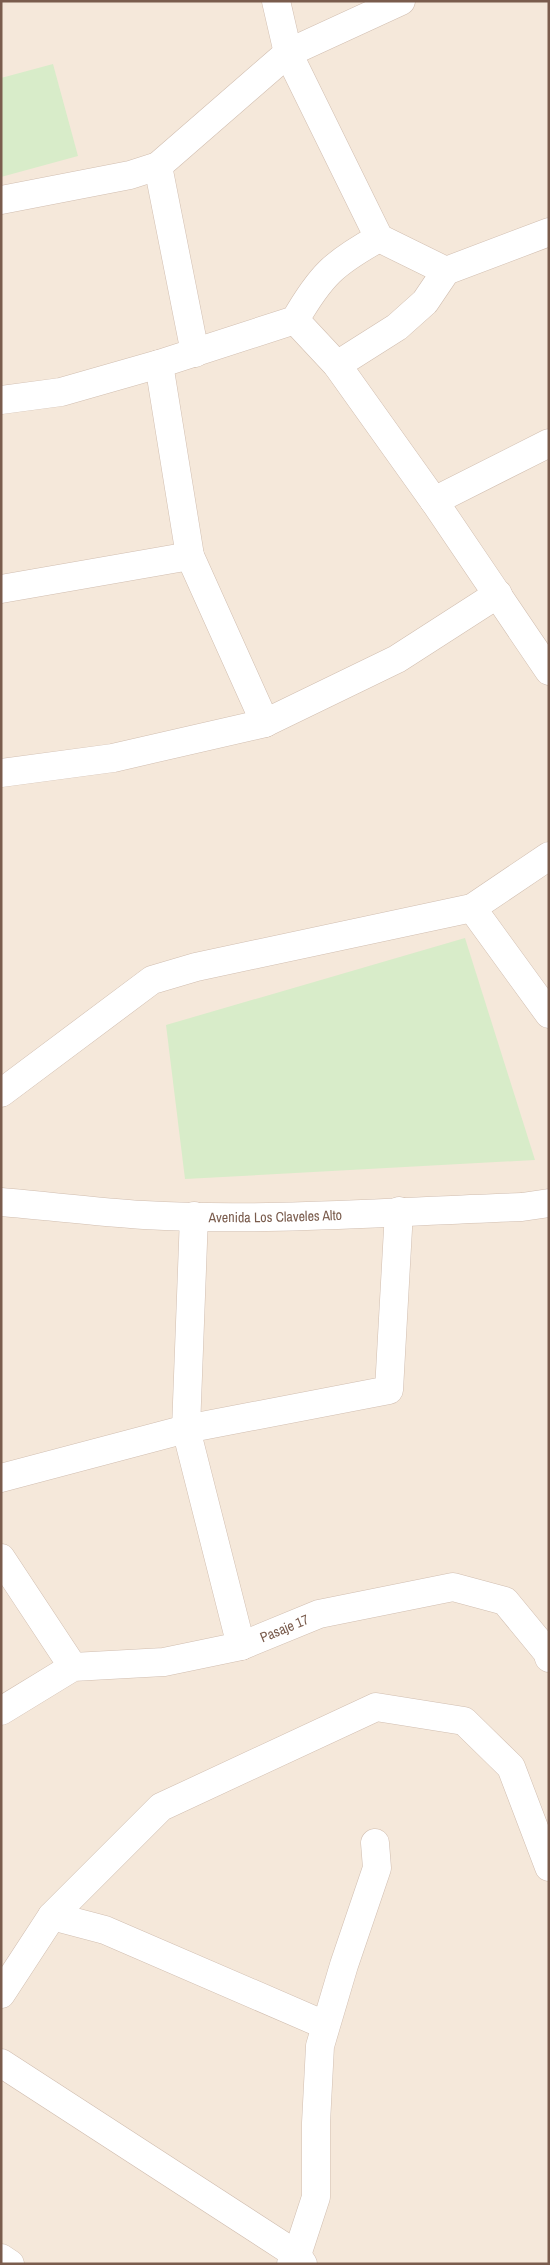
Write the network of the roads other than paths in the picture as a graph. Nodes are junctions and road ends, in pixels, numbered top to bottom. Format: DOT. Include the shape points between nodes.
graph roads {
  1 [pos="276,1"];
  2 [pos="401,1"];
  3 [pos="288,53"];
  4 [pos="158,166"];
  5 [pos="1,200"];
  6 [pos="549,232"];
  7 [pos="379,238"];
  8 [pos="446,271"];
  9 [pos="295,320"];
  10 [pos="195,353"];
  11 [pos="159,364"];
  12 [pos="337,365"];
  13 [pos="1,400"];
  14 [pos="549,443"];
  15 [pos="434,501"];
  16 [pos="190,556"];
  17 [pos="1,589"];
  18 [pos="498,594"];
  19 [pos="541,642"];
  20 [pos="549,672"];
  21 [pos="265,723"];
  22 [pos="1,773"];
  23 [pos="549,856"];
  24 [pos="472,908"];
  25 [pos="549,1014"];
  26 [pos="1,1093"];
  27 [pos="1,1202"];
  28 [pos="549,1203"];
  29 [pos="399,1211"];
  30 [pos="194,1216"];
  31 [pos="186,1429"];
  32 [pos="1,1478"];
  33 [pos="1,1558"];
  34 [pos="241,1646"];
  35 [pos="549,1658"];
  36 [pos="72,1667"];
  37 [pos="1,1711"];
  38 [pos="375,1844"];
  39 [pos="549,1867"];
  40 [pos="52,1916"];
  41 [pos="1,1994"];
  42 [pos="325,2025"];
  43 [pos="1,2063"];
  44 [pos="1,2258"];
  45 [pos="297,2261"];
  46 [pos="10,2264"];
  1 -- 3 [label="street"];
  2 -- 3 [label="street"];
  3 -- 4 [label="street"];
  3 -- 7 [label="street"];
  4 -- 5 [label="street" via="130,175"];
  4 -- 10 [label="street"];
  6 -- 8 [label="street"];
  7 -- 8 [label="street"];
  7 -- 9 [label="street" via="329,269"];
  8 -- 12 [label="street" via="425,302 397,327"];
  9 -- 10 [label="street"];
  9 -- 12 [label="street"];
  10 -- 11 [label="street"];
  11 -- 13 [label="street" via="61,392"];
  11 -- 16 [label="street"];
  12 -- 15 [label="street"];
  14 -- 15 [label="street"];
  15 -- 18 [label="street"];
  16 -- 17 [label="street"];
  16 -- 21 [label="street"];
  18 -- 19 [label="street"];
  18 -- 21 [label="street" via="398,658"];
  19 -- 20 [label="street"];
  21 -- 22 [label="street" via="113,758"];
  23 -- 24 [label="street"];
  24 -- 25 [label="street"];
  24 -- 26 [label="street" via="196,967 152,980"];
  27 -- 30 [label="street, Avenida Los Claveles Alto" via="144,1215"];
  28 -- 29 [label="street, Avenida Los Claveles Alto" via="522,1207"];
  29 -- 30 [label="street, Avenida Los Claveles Alto" via="338,1215"];
  29 -- 31 [label="street" via="389,1390"];
  30 -- 31 [label="street"];
  31 -- 32 [label="street"];
  31 -- 34 [label="street"];
  33 -- 36 [label="street"];
  34 -- 35 [label="street, Pasaje 17" via="319,1614 453,1587 505,1601"];
  34 -- 36 [label="street, Pasaje 17" via="164,1662"];
  36 -- 37 [label="street, Pasaje 17"];
  38 -- 42 [label="street" via="377,1868"];
  39 -- 40 [label="street" via="511,1767 464,1720 376,1707 161,1807"];
  40 -- 41 [label="street"];
  40 -- 42 [label="street" via="105,1930"];
  42 -- 45 [label="street" via="320,2046 316,2197"];
  43 -- 45 [label="street"];
  44 -- 46 [label="street"];
}
